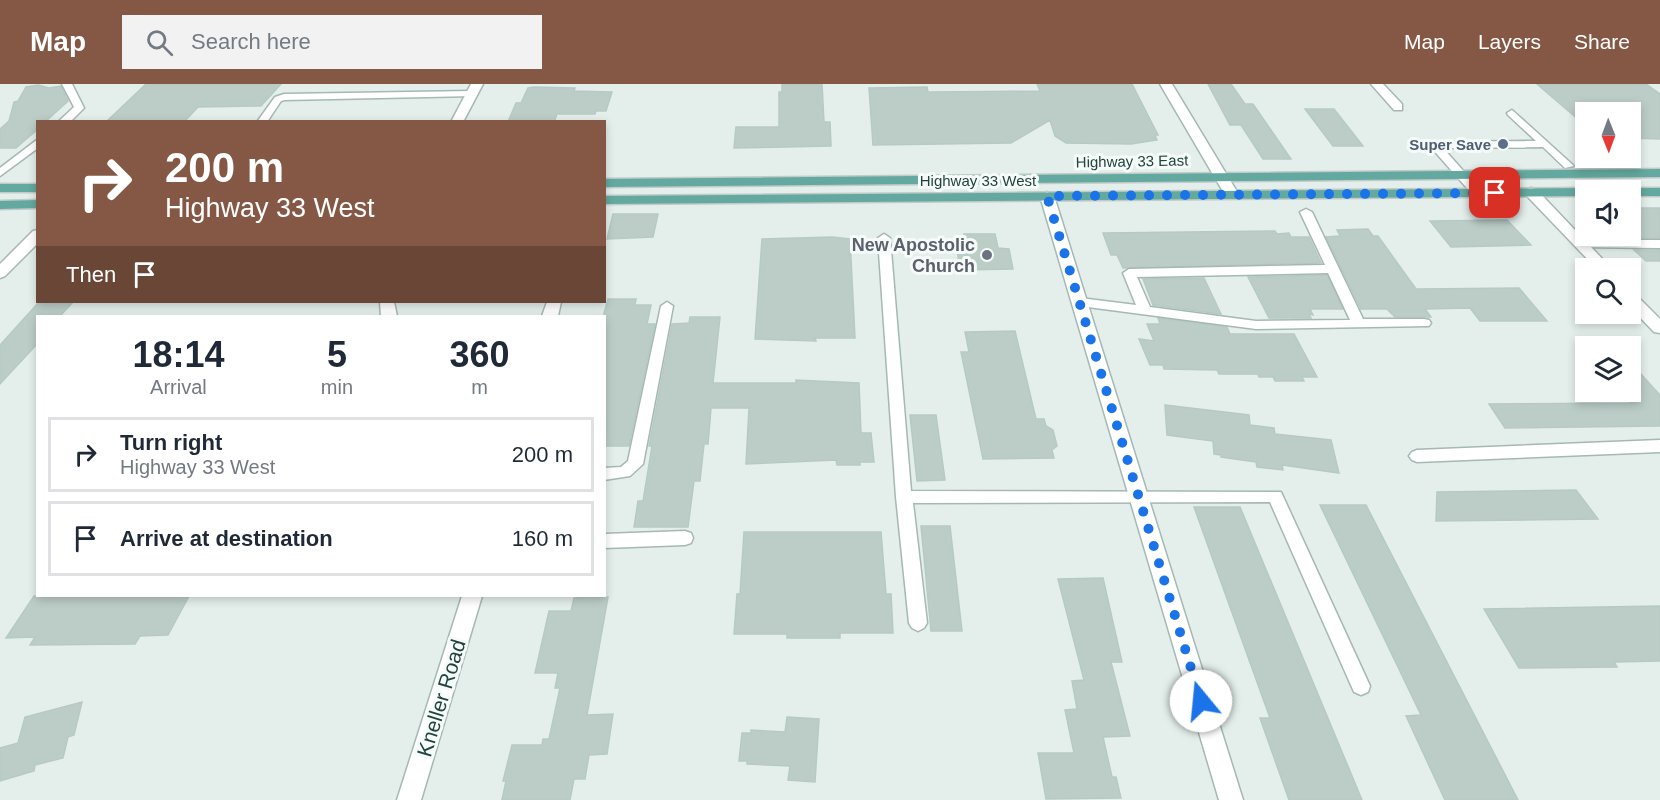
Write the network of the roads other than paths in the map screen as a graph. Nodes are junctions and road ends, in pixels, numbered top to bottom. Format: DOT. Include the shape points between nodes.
graph roads {
  1 [pos="67,84"];
  2 [pos="1166,84"];
  3 [pos="1377,84"];
  4 [pos="474,89"];
  5 [pos="1398,106"];
  6 [pos="1512,113"];
  7 [pos="65,120"];
  8 [pos="263,120"];
  9 [pos="458,120"];
  10 [pos="36,144"];
  11 [pos="1545,144"];
  12 [pos="1569,166"];
  13 [pos="0,173"];
  14 [pos="1660,174"];
  15 [pos="1461,175"];
  16 [pos="1222,177"];
  17 [pos="606,183"];
  18 [pos="0,188"];
  19 [pos="36,188"];
  20 [pos="1531,192"];
  21 [pos="1575,192"];
  22 [pos="1641,192"];
  23 [pos="1660,192"];
  24 [pos="1477,193"];
  25 [pos="1232,195"];
  26 [pos="1047,196"];
  27 [pos="606,201"];
  28 [pos="36,204"];
  29 [pos="0,205"];
  30 [pos="1306,212"];
  31 [pos="36,236"];
  32 [pos="884,238"];
  33 [pos="1575,238"];
  34 [pos="1641,244"];
  35 [pos="1660,244"];
  36 [pos="1583,246"];
  37 [pos="1594,258"];
  38 [pos="1332,269"];
  39 [pos="0,273"];
  40 [pos="1080,302"];
  41 [pos="667,306"];
  42 [pos="1641,308"];
  43 [pos="1145,311"];
  44 [pos="1358,323"];
  45 [pos="1424,323"];
  46 [pos="1660,328"];
  47 [pos="1660,446"];
  48 [pos="1417,456"];
  49 [pos="606,474"];
  50 [pos="904,497"];
  51 [pos="1139,497"];
  52 [pos="685,538"];
  53 [pos="606,541"];
  54 [pos="472,597"];
  55 [pos="918,624"];
  56 [pos="1361,686"];
  57 [pos="409,800"];
  58 [pos="1231,800"];
  1 -- 7 [label="lane" via="80,108"];
  2 -- 16 [label="street"];
  3 -- 5 [label="street"];
  4 -- 8 [label="lane" via="284,97 278,99"];
  4 -- 9 [label="street"];
  6 -- 11 [label="lane"];
  10 -- 13 [label="lane"];
  11 -- 12 [label="lane"];
  11 -- 15 [label="lane" via="1434,146"];
  14 -- 15 [label="main road, Highway 33 East"];
  14 -- 20 [label="main road, Highway 33 West" via="1550,181 1538,184"];
  15 -- 16 [label="main road, Highway 33 East"];
  15 -- 24 [label="lane"];
  16 -- 17 [label="main road, Highway 33 East"];
  16 -- 25 [label="street"];
  18 -- 19 [label="main road"];
  20 -- 21 [label="main road, Highway 33 West"];
  20 -- 24 [label="main road, Highway 33 West"];
  20 -- 33 [label="street"];
  22 -- 23 [label="main road"];
  24 -- 25 [label="main road, Highway 33 West"];
  25 -- 26 [label="main road, Highway 33 West"];
  26 -- 27 [label="main road, Highway 33 West"];
  26 -- 40 [label="street"];
  28 -- 29 [label="main road"];
  30 -- 38 [label="lane"];
  31 -- 39 [label="street"];
  32 -- 50 [label="lane"];
  34 -- 35 [label="lane"];
  36 -- 37 [label="street"];
  38 -- 43 [label="lane" via="1129,273"];
  38 -- 44 [label="lane"];
  40 -- 43 [label="lane"];
  40 -- 51 [label="street"];
  41 -- 49 [label="lane" via="635,464 625,472"];
  42 -- 46 [label="street"];
  43 -- 44 [label="lane" via="1256,326"];
  44 -- 45 [label="lane"];
  47 -- 48 [label="lane"];
  50 -- 51 [label="lane"];
  50 -- 55 [label="lane"];
  51 -- 56 [label="lane" via="1275,496"];
  51 -- 58 [label="street"];
  52 -- 53 [label="lane"];
  54 -- 57 [label="street, Kneller Road"];
}
